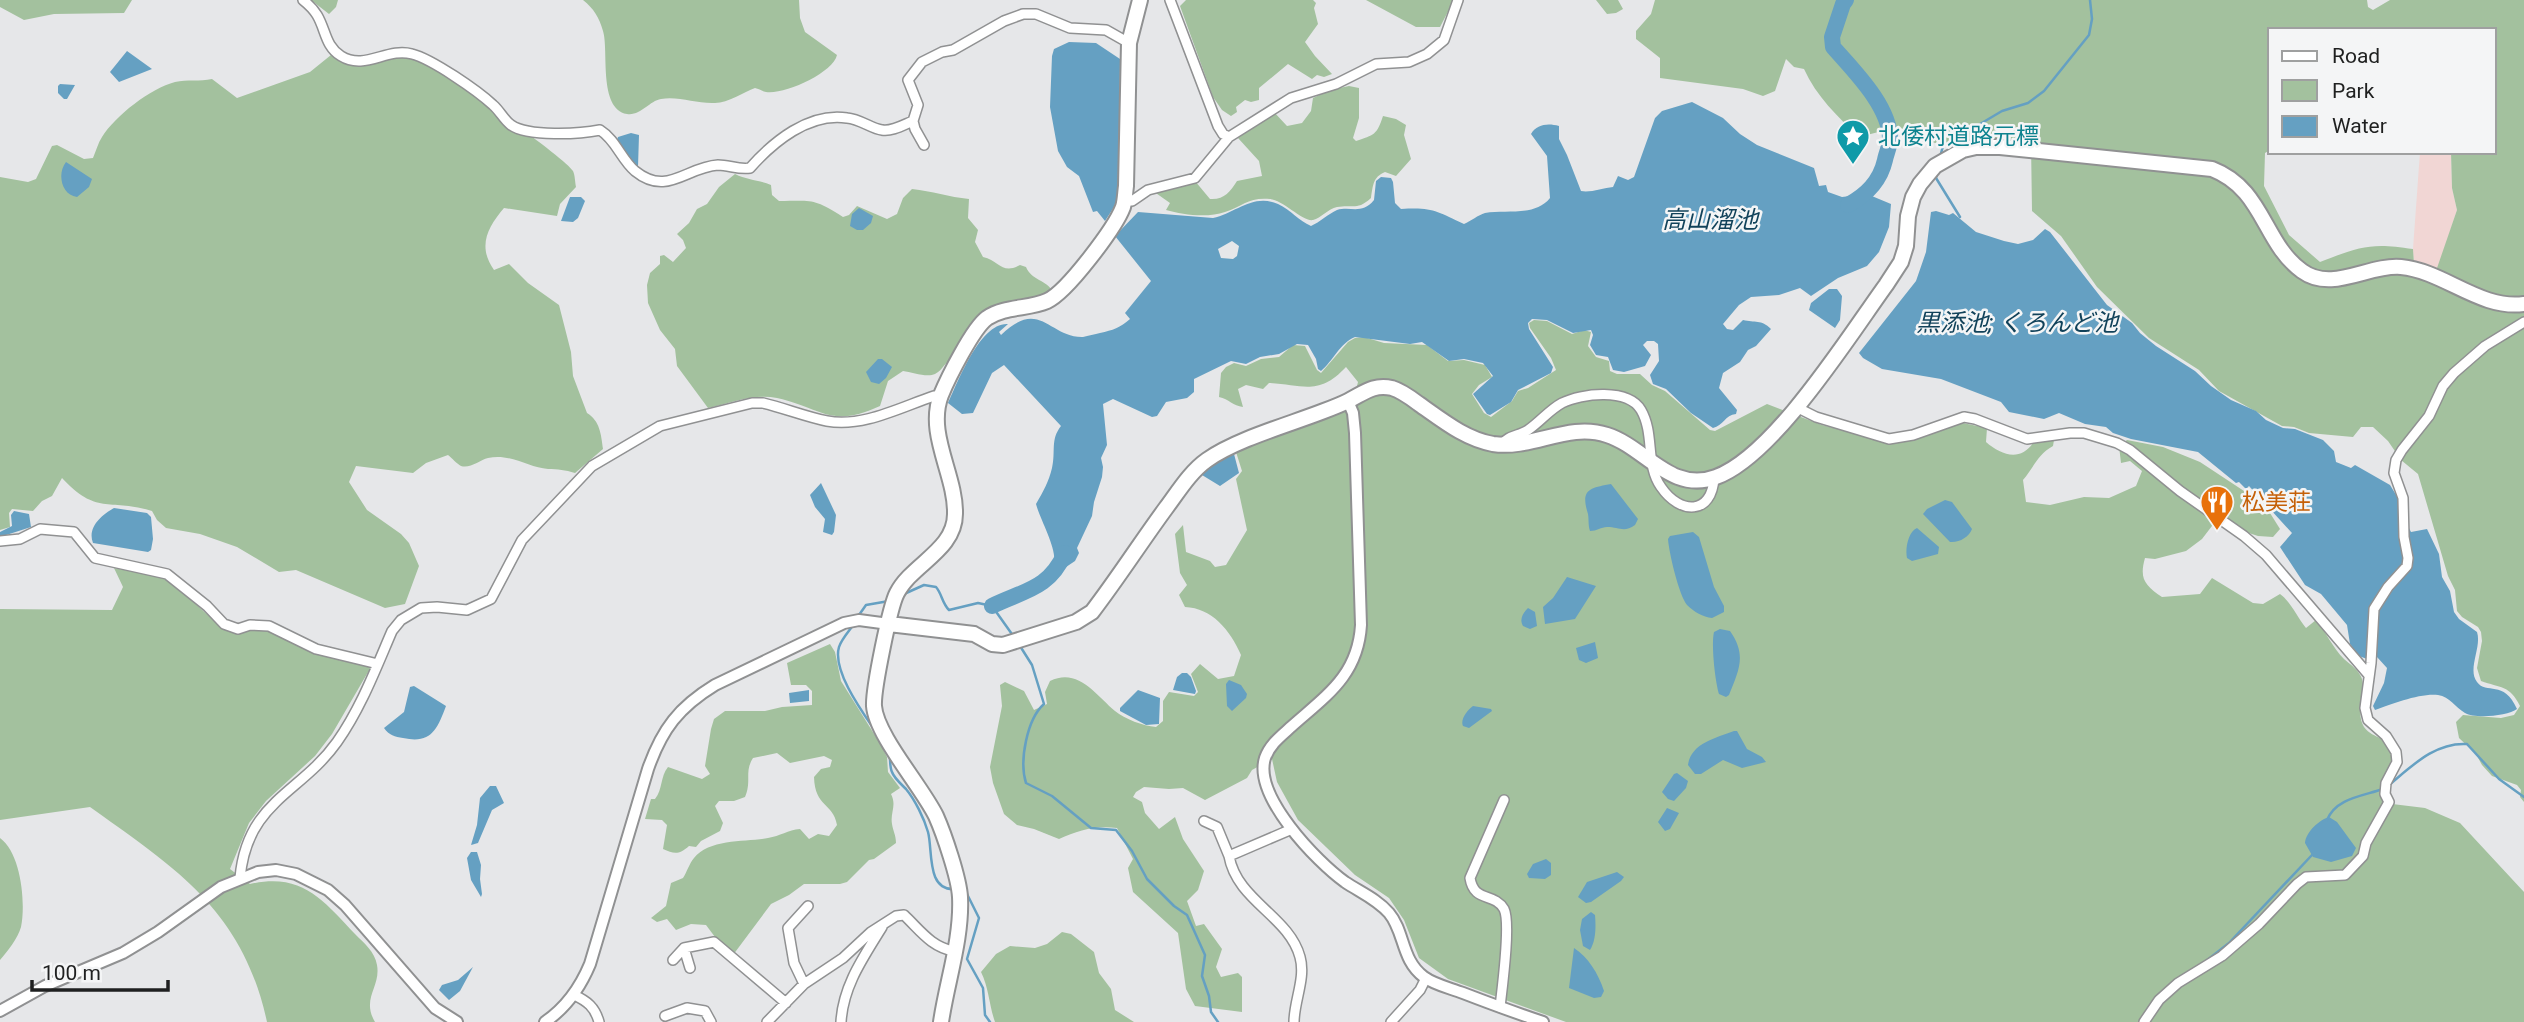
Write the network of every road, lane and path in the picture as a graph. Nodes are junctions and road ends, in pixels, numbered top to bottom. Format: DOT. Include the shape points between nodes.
graph roads {
  1 [pos="303,0"];
  2 [pos="1140,0"];
  3 [pos="1170,0"];
  4 [pos="1458,0"];
  5 [pos="1129,43"];
  6 [pos="913,121"];
  7 [pos="1229,137"];
  8 [pos="925,145"];
  9 [pos="1124,201"];
  10 [pos="2524,303"];
  11 [pos="2524,322"];
  12 [pos="941,396"];
  13 [pos="1349,401"];
  14 [pos="1796,407"];
  15 [pos="1501,445"];
  16 [pos="1652,463"];
  17 [pos="1714,478"];
  18 [pos="0,541"];
  19 [pos="889,624"];
  20 [pos="378,664"];
  21 [pos="2368,674"];
  22 [pos="1504,800"];
  23 [pos="1204,821"];
  24 [pos="1292,829"];
  25 [pos="1229,856"];
  26 [pos="240,877"];
  27 [pos="808,906"];
  28 [pos="885,923"];
  29 [pos="684,948"];
  30 [pos="954,951"];
  31 [pos="673,960"];
  32 [pos="690,968"];
  33 [pos="1426,978"];
  34 [pos="804,984"];
  35 [pos="574,995"];
  36 [pos="786,1003"];
  37 [pos="1500,1007"];
  38 [pos="0,1011"];
  39 [pos="665,1016"];
  40 [pos="773,1020"];
  41 [pos="457,1022"];
  42 [pos="545,1022"];
  43 [pos="599,1022"];
  44 [pos="711,1022"];
  45 [pos="841,1022"];
  46 [pos="942,1022"];
  47 [pos="1294,1022"];
  48 [pos="1391,1022"];
  49 [pos="1543,1022"];
  50 [pos="2144,1022"];
  1 -- 6 [label="street" via="317,14 332,50 349,60 363,62 400,53 425,59 495,106 511,125 583,133 600,130 639,174 660,182 719,165 750,168 773,144 822,120 850,118 883,130"];
  2 -- 5 [label="main road"];
  3 -- 7 [label="street" via="1218,126"];
  4 -- 7 [label="street" via="1444,40 1427,54 1409,62 1376,64 1336,84 1291,98"];
  5 -- 6 [label="street" via="1106,30 1070,28 1037,14 1023,14 922,62 908,80 918,105"];
  5 -- 9 [label="main road"];
  6 -- 8 [label="street"];
  7 -- 9 [label="street" via="1195,178"];
  9 -- 12 [label="main road" via="1114,222 1058,296 1004,311 975,330"];
  10 -- 14 [label="main road" via="2493,301 2407,268 2381,268 2332,280 2308,275 2283,250 2249,195 2234,180 2211,169 1976,147 1943,160 1920,184 1908,216 1901,262"];
  11 -- 21 [label="street" via="2485,346 2454,373 2396,460 2407,566 2374,610"];
  12 -- 19 [label="main road" via="937,415 953,492 952,531 895,595"];
  12 -- 20 [label="street" via="856,422 825,421 752,403 660,426 582,475 522,540 491,598 467,610 437,607 410,613 393,631"];
  13 -- 15 [label="main road" via="1376,387 1390,388 1475,440"];
  13 -- 19 [label="main road" via="1235,445 1204,463 1092,612 1076,622 1003,645 964,632"];
  13 -- 24 [label="street" via="1355,433 1360,637 1353,662 1338,686 1271,745 1267,754 1264,775 1278,810"];
  14 -- 17 [label="main road" via="1744,461"];
  14 -- 21 [label="street" via="1889,439 1964,417 2027,439 2084,433 2117,443 2266,555"];
  15 -- 16 [label="main road" via="1562,433 1595,432 1626,444"];
  15 -- 16 [label="street" via="1572,399 1624,397 1636,402 1643,412"];
  16 -- 17 [label="main road" via="1681,478"];
  16 -- 17 [label="street" via="1661,488 1682,507 1693,508 1705,500 1713,491"];
  18 -- 20 [label="street" via="20,539 40,529 74,532 95,558 167,574 223,624 238,629 269,626 316,649"];
  19 -- 30 [label="main road" via="874,709 935,815 959,889"];
  19 -- 35 [label="street" via="844,623 715,685 674,718 658,742 590,964"];
  20 -- 26 [label="street" via="352,718 326,756 256,824"];
  21 -- 50 [label="street" via="2368,720 2386,736 2397,762 2386,783 2389,802 2363,856 2344,875 2306,877 2222,956 2159,1000"];
  22 -- 37 [label="street" via="1470,878 1477,894 1497,901 1506,913"];
  23 -- 25 [label="street" via="1217,827"];
  24 -- 25 [label="street"];
  24 -- 33 [label="street" via="1333,872 1389,912 1406,956"];
  25 -- 47 [label="street" via="1246,893 1285,932 1301,958"];
  26 -- 38 [label="street" via="123,953"];
  26 -- 41 [label="street" via="276,870 328,890 435,1007"];
  27 -- 34 [label="street" via="788,928 794,963"];
  28 -- 30 [label="street" via="904,915 929,941"];
  28 -- 34 [label="street"];
  28 -- 45 [label="street" via="848,986"];
  29 -- 31 [label="street"];
  29 -- 32 [label="street"];
  29 -- 36 [label="street" via="713,942"];
  30 -- 46 [label="main road"];
  33 -- 37 [label="street"];
  33 -- 48 [label="street"];
  34 -- 36 [label="street"];
  35 -- 42 [label="street"];
  35 -- 43 [label="street" via="588,1002"];
  36 -- 40 [label="street"];
  37 -- 49 [label="street"];
  39 -- 44 [label="street" via="687,1008 705,1011"];
}
